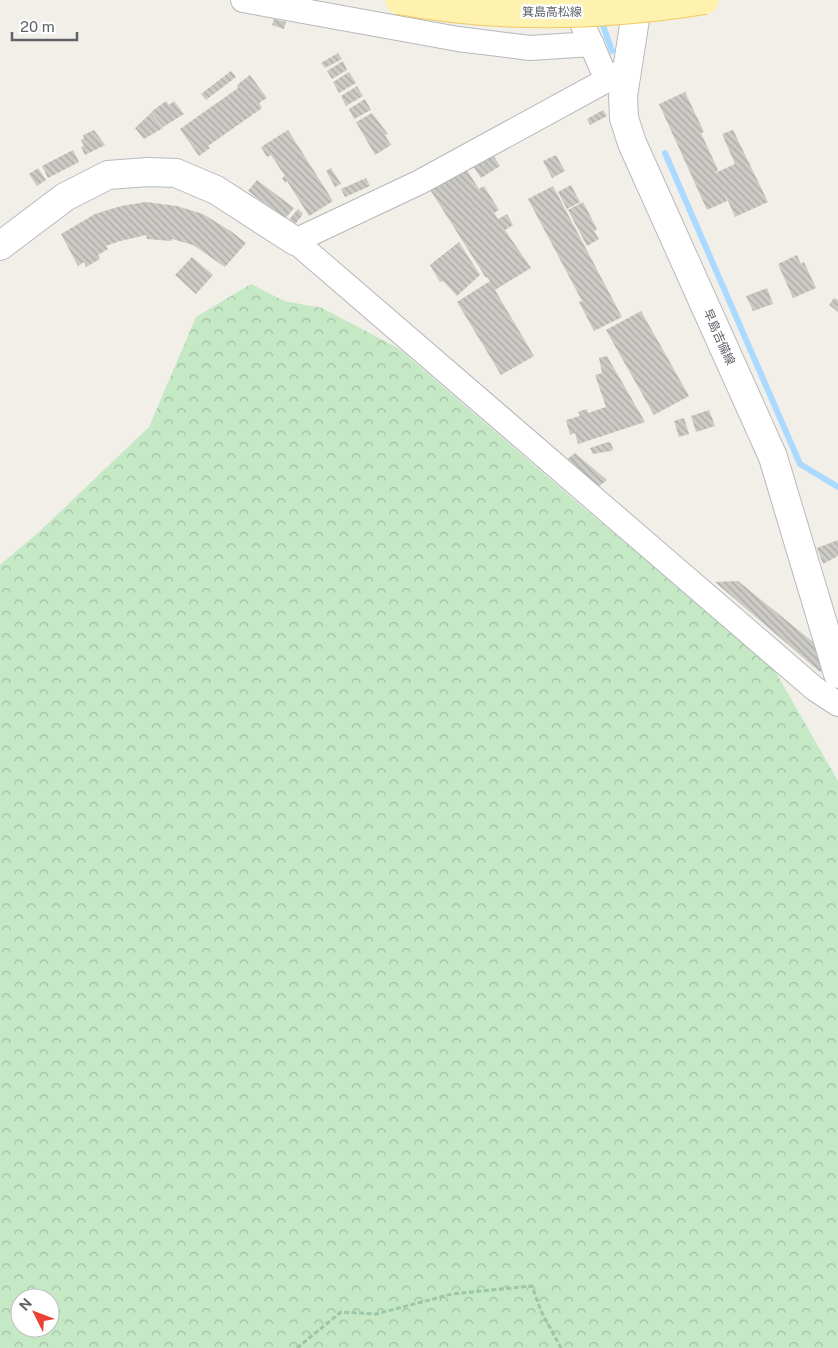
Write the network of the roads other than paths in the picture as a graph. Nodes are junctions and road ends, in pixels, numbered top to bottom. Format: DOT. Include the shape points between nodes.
graph roads {
  1 [pos="244,0"];
  2 [pos="399,0"];
  3 [pos="572,0"];
  4 [pos="638,0"];
  5 [pos="705,0"];
  6 [pos="592,44"];
  7 [pos="617,74"];
  8 [pos="295,241"];
  9 [pos="0,246"];
  10 [pos="838,674"];
  11 [pos="838,704"];
  1 -- 6 [label="street" via="458,39 530,48"];
  2 -- 5 [label="main road, 箕島高松線, bridge" via="510,12 588,12"];
  3 -- 6 [label="street"];
  4 -- 7 [label="main road, 早島吉備線"];
  6 -- 7 [label="street"];
  7 -- 8 [label="street" via="420,182"];
  7 -- 10 [label="main road, 早島吉備線" via="624,118 632,143 773,457"];
  8 -- 9 [label="main road" via="216,190 176,173 148,172 108,175 65,197"];
  8 -- 11 [label="street" via="814,689"];
}
